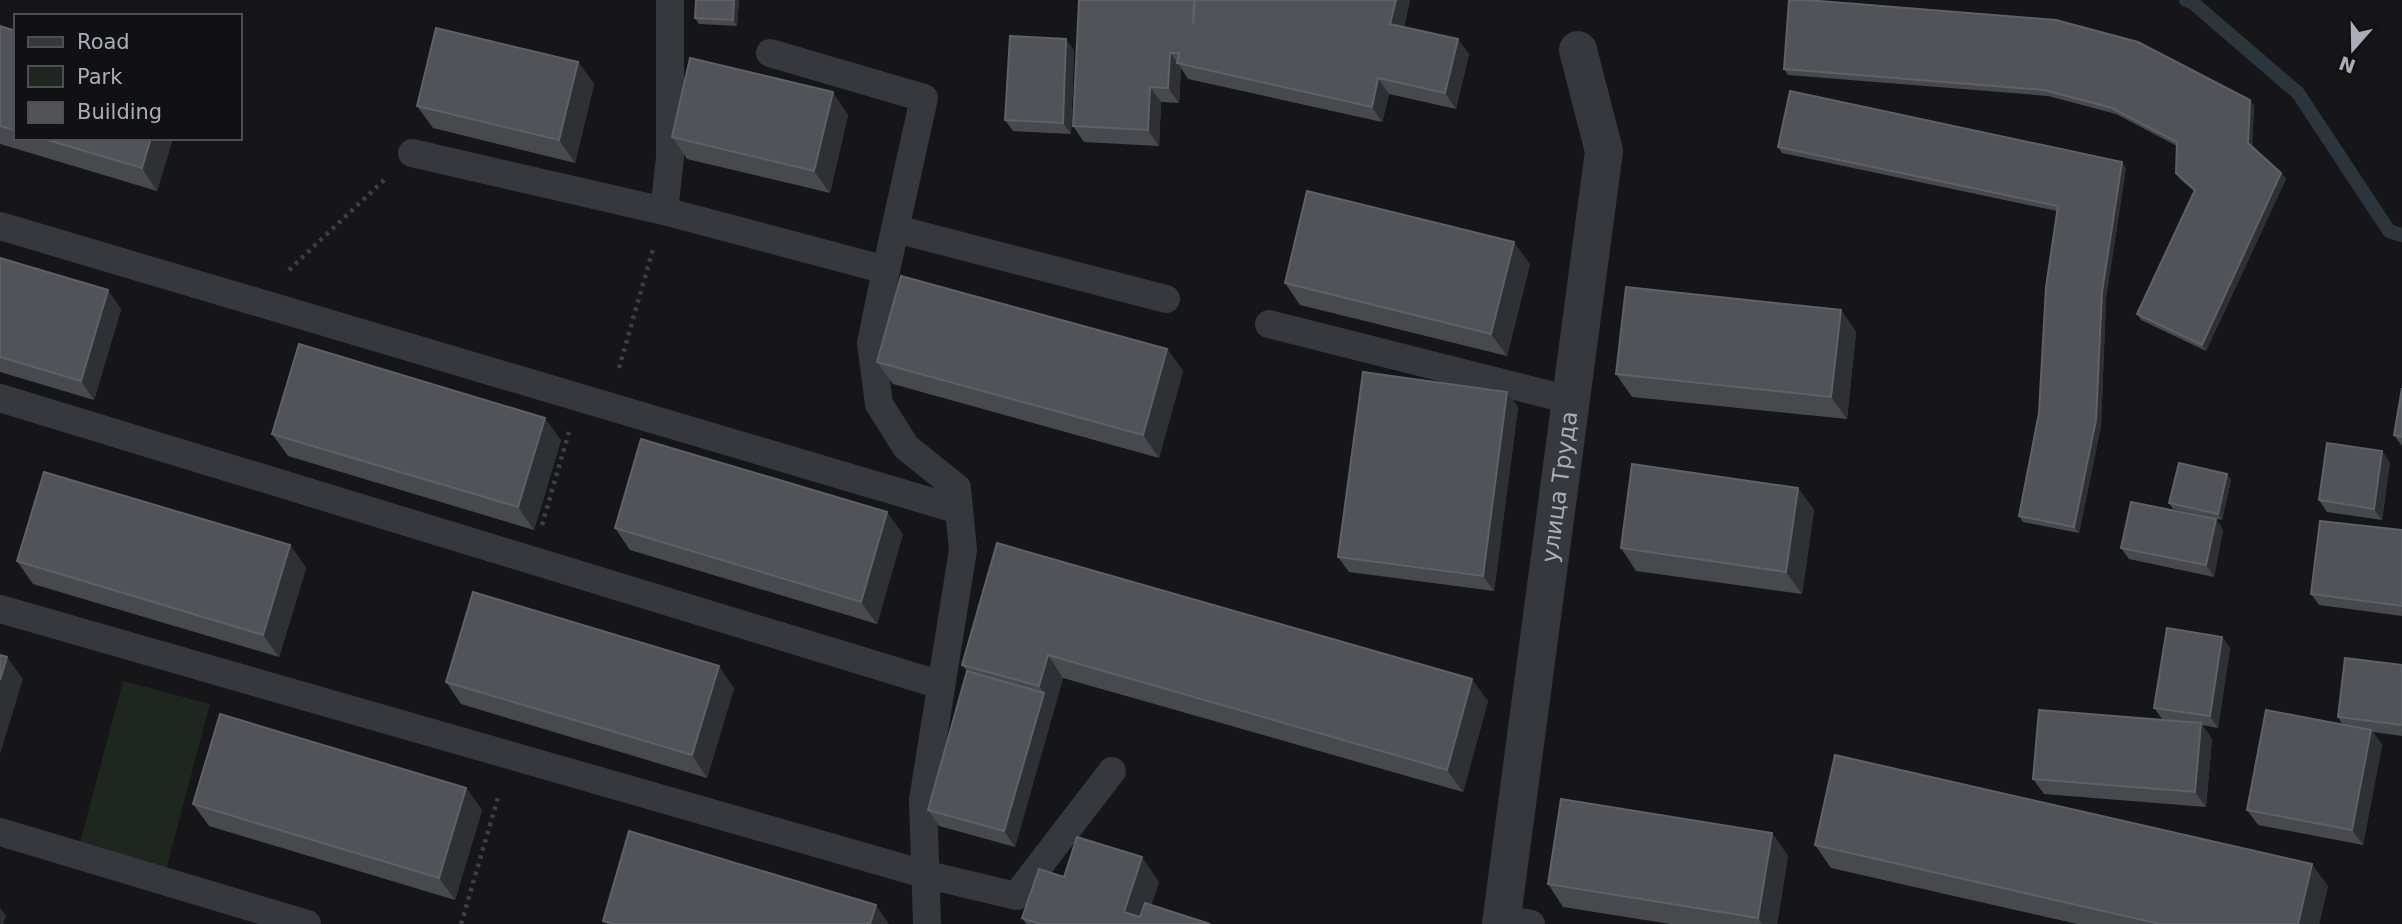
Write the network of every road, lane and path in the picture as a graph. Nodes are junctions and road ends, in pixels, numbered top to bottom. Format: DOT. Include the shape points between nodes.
graph roads {
  1 [pos="670,0"];
  2 [pos="1578,50"];
  3 [pos="770,54"];
  4 [pos="412,153"];
  5 [pos="664,211"];
  6 [pos="0,226"];
  7 [pos="896,229"];
  8 [pos="886,270"];
  9 [pos="1167,299"];
  10 [pos="255,302"];
  11 [pos="1269,324"];
  12 [pos="0,398"];
  13 [pos="579,398"];
  14 [pos="1570,400"];
  15 [pos="608,406"];
  16 [pos="959,510"];
  17 [pos="532,560"];
  18 [pos="0,609"];
  19 [pos="941,685"];
  20 [pos="510,756"];
  21 [pos="1112,771"];
  22 [pos="0,832"];
  23 [pos="924,874"];
  24 [pos="1511,922"];
  25 [pos="307,924"];
  26 [pos="461,924"];
  27 [pos="927,924"];
  1 -- 5 [label="lane" via="670,158"];
  2 -- 14 [label="street, улица Труда" via="1604,151"];
  3 -- 7 [label="lane" via="925,98"];
  4 -- 5 [label="lane"];
  4 -- 10 [label="path"];
  5 -- 8 [label="lane"];
  5 -- 15 [label="path"];
  6 -- 10 [label="lane"];
  7 -- 8 [label="lane"];
  7 -- 9 [label="lane"];
  8 -- 16 [label="lane" via="871,343 878,404 906,447 957,488"];
  10 -- 13 [label="lane"];
  11 -- 14 [label="lane"];
  12 -- 17 [label="lane"];
  13 -- 15 [label="lane"];
  13 -- 17 [label="path"];
  14 -- 24 [label="street, улица Труда"];
  15 -- 16 [label="lane"];
  16 -- 19 [label="lane" via="963,550"];
  17 -- 19 [label="lane"];
  18 -- 20 [label="lane"];
  19 -- 23 [label="lane" via="923,800"];
  20 -- 23 [label="lane"];
  20 -- 26 [label="path"];
  21 -- 23 [label="lane" via="1016,896"];
  22 -- 25 [label="lane"];
  23 -- 27 [label="lane"];
}
